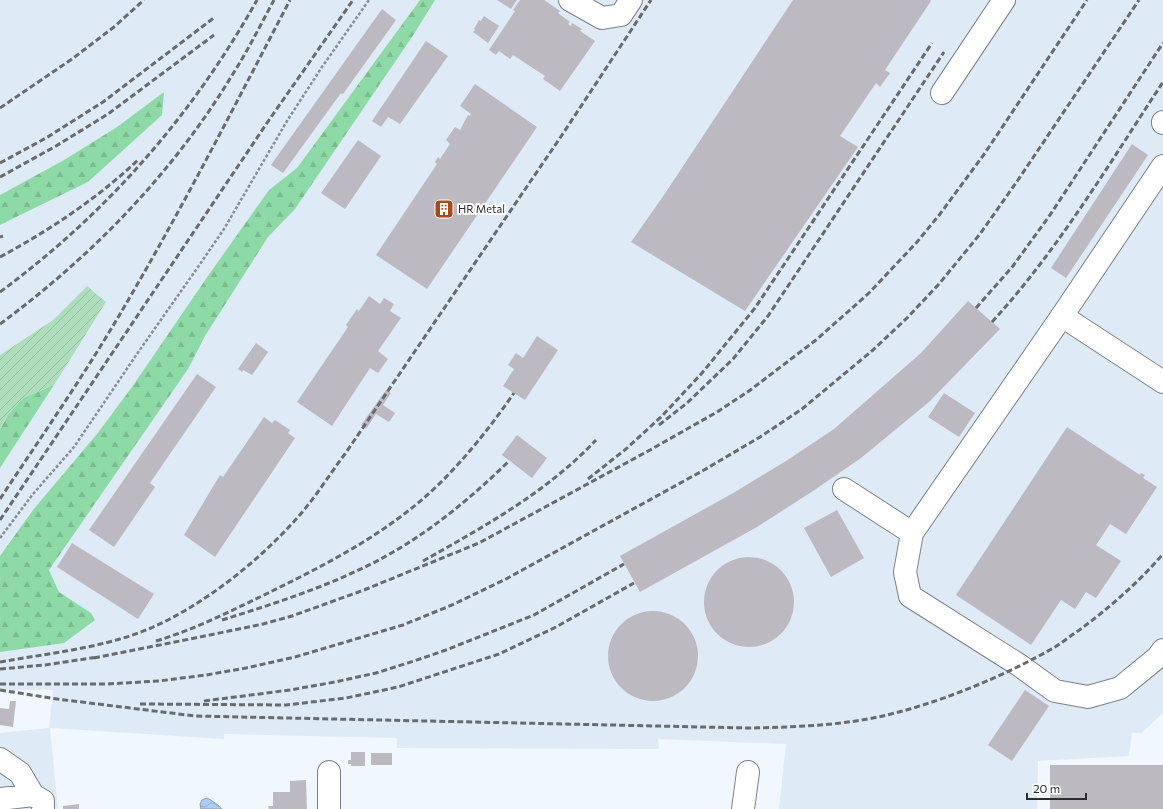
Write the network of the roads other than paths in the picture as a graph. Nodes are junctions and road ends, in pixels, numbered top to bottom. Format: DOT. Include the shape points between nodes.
graph roads {
  1 [pos="570,0"];
  2 [pos="631,0"];
  3 [pos="1004,0"];
  4 [pos="942,93"];
  5 [pos="1163,166"];
  6 [pos="1062,316"];
  7 [pos="1163,382"];
  8 [pos="844,489"];
  9 [pos="912,533"];
  10 [pos="1163,650"];
  11 [pos="0,759"];
  12 [pos="329,772"];
  13 [pos="748,772"];
  14 [pos="0,799"];
  15 [pos="40,801"];
  16 [pos="329,809"];
  17 [pos="743,809"];
  1 -- 2 [label="street" via="602,18 621,15"];
  3 -- 4 [label="street"];
  5 -- 6 [label="street"];
  6 -- 7 [label="street"];
  6 -- 9 [label="street"];
  8 -- 9 [label="street"];
  9 -- 10 [label="street" via="905,572 910,596 1019,665 1055,691 1088,697 1120,688"];
  11 -- 15 [label="street" via="20,772"];
  12 -- 16 [label="street"];
  13 -- 17 [label="street"];
  14 -- 15 [label="street"];
}
